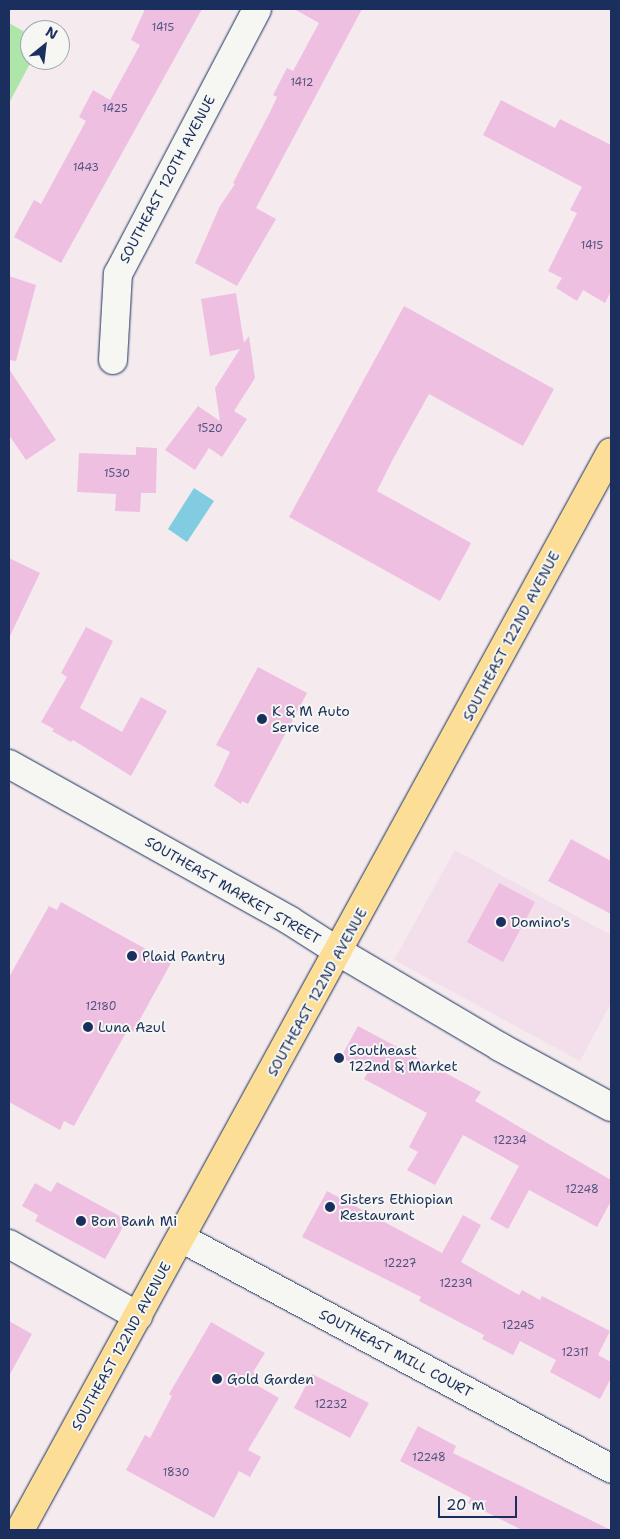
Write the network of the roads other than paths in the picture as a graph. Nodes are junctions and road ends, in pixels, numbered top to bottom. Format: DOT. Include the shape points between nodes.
graph roads {
  1 [pos="257,9"];
  2 [pos="113,360"];
  3 [pos="611,452"];
  4 [pos="9,764"];
  5 [pos="339,952"];
  6 [pos="611,1107"];
  7 [pos="181,1238"];
  8 [pos="9,1244"];
  9 [pos="138,1316"];
  10 [pos="611,1469"];
  11 [pos="20,1530"];
  1 -- 2 [label="street, SOUTHEAST 120TH AVENUE" via="118,274"];
  3 -- 5 [label="main road, SOUTHEAST 122ND AVENUE"];
  4 -- 5 [label="street, SOUTHEAST MARKET STREET" via="289,920"];
  5 -- 6 [label="street, SOUTHEAST MARKET STREET" via="500,1047"];
  5 -- 7 [label="main road, SOUTHEAST 122ND AVENUE"];
  7 -- 9 [label="main road, SOUTHEAST 122ND AVENUE"];
  7 -- 10 [label="street, SOUTHEAST MILL COURT"];
  8 -- 9 [label="street"];
  9 -- 11 [label="main road, SOUTHEAST 122ND AVENUE"];
}
